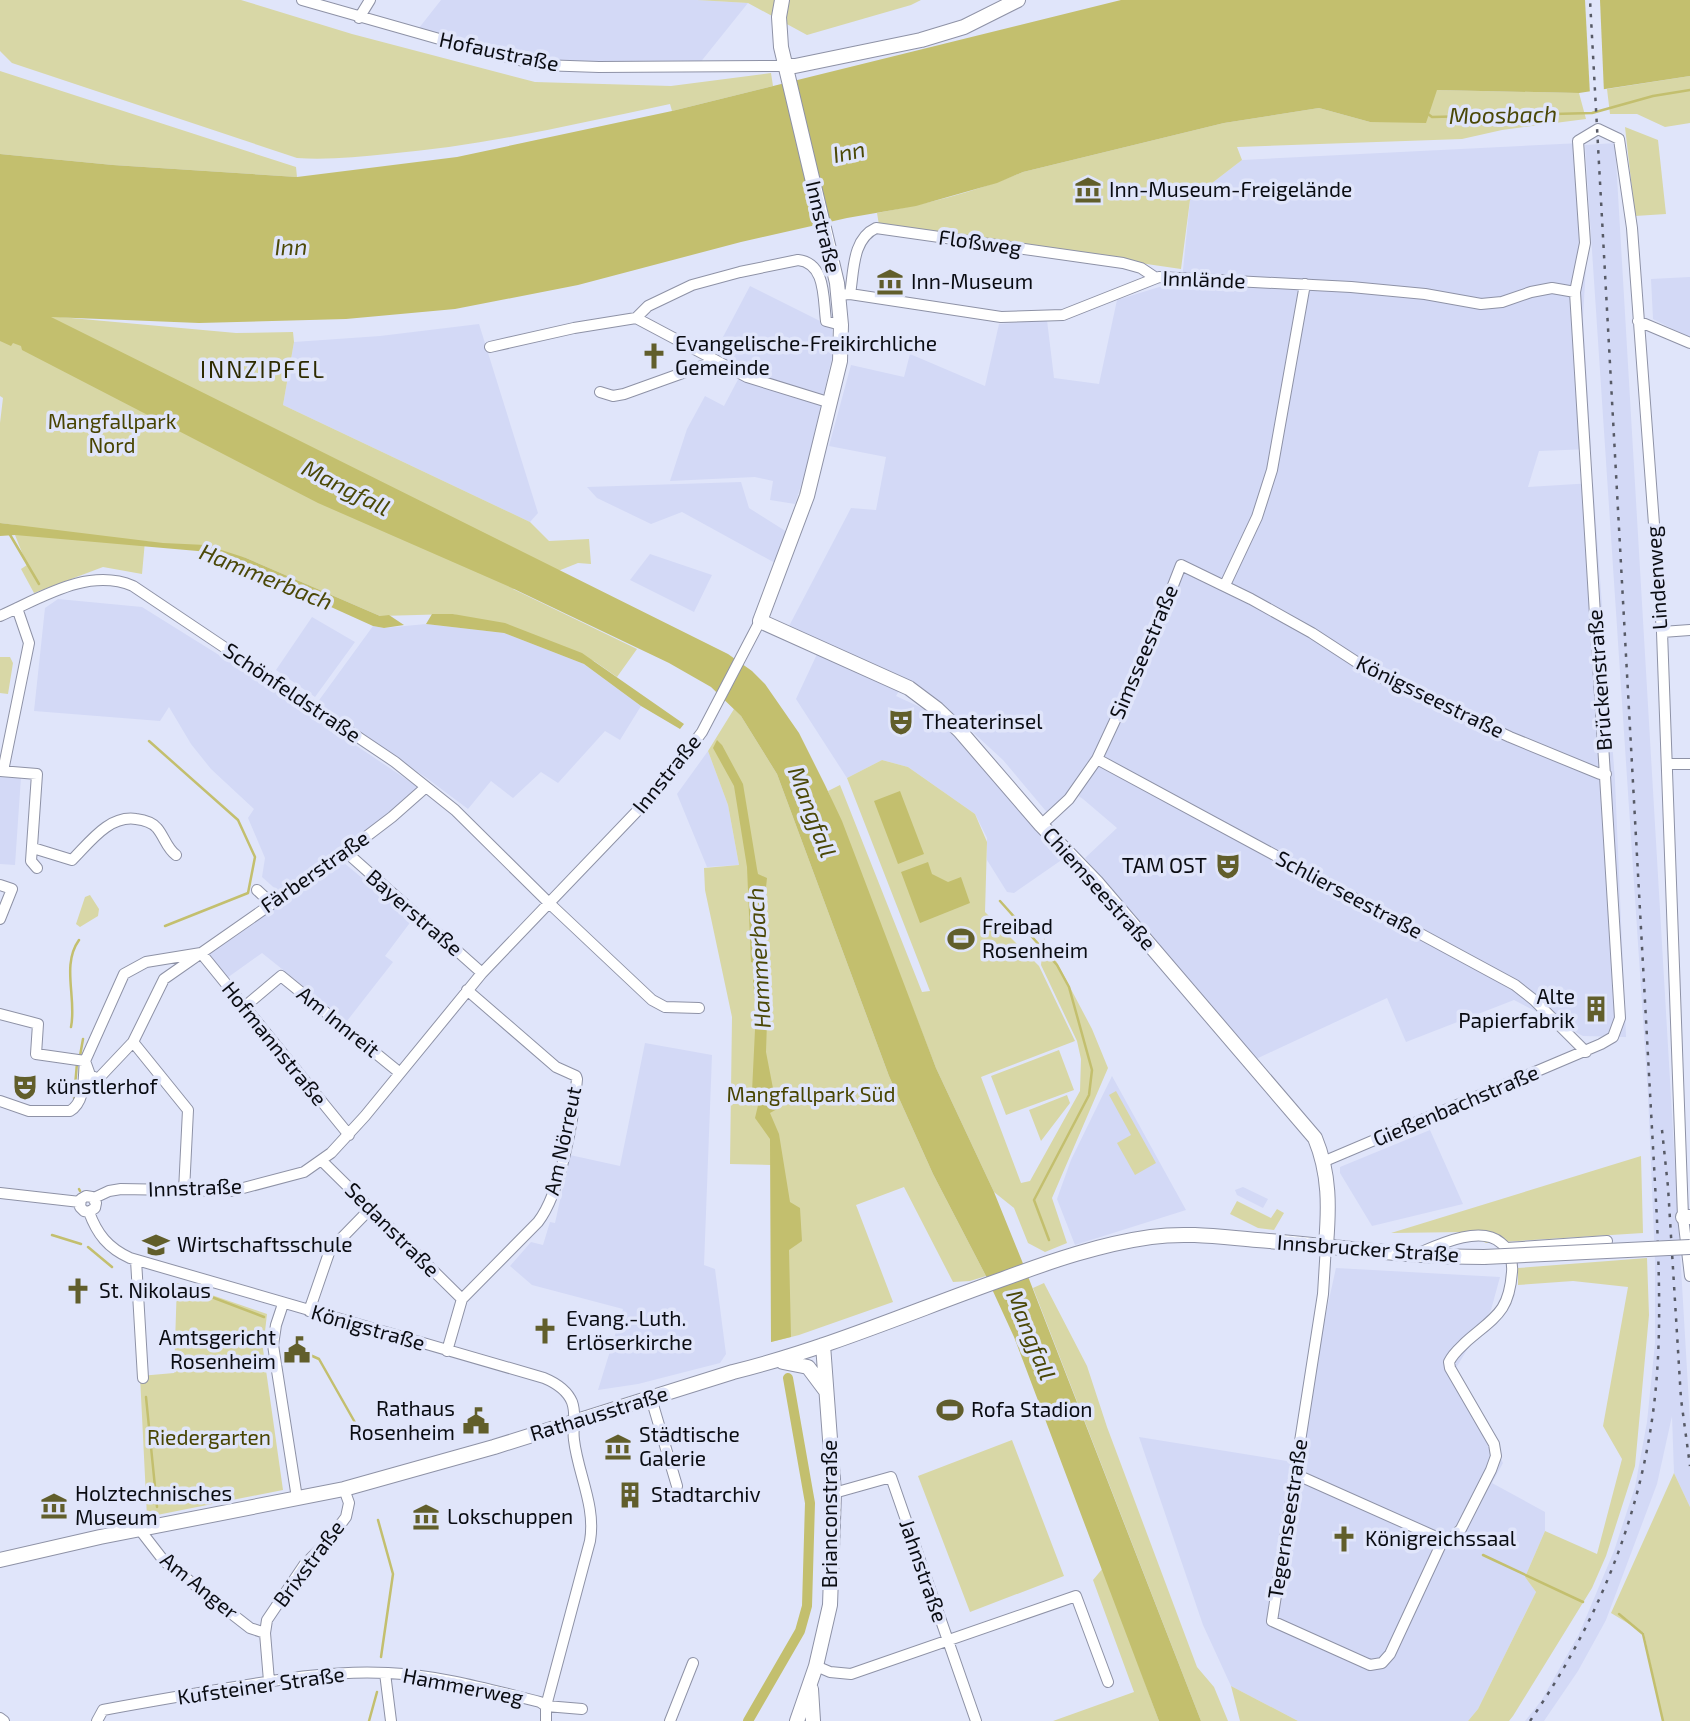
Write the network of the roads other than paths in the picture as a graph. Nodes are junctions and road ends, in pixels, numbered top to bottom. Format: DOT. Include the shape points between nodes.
graph roads {
  1 [pos="302,0"];
  2 [pos="370,0"];
  3 [pos="782,0"];
  4 [pos="1018,0"];
  5 [pos="359,18"];
  6 [pos="785,66"];
  7 [pos="1156,278"];
  8 [pos="1305,284"];
  9 [pos="1576,292"];
  10 [pos="844,294"];
  11 [pos="636,318"];
  12 [pos="1638,321"];
  13 [pos="841,325"];
  14 [pos="1690,343"];
  15 [pos="490,347"];
  16 [pos="716,361"];
  17 [pos="600,392"];
  18 [pos="831,403"];
  19 [pos="1224,585"];
  20 [pos="17,608"];
  21 [pos="0,615"];
  22 [pos="760,621"];
  23 [pos="1690,629"];
  24 [pos="1662,632"];
  25 [pos="1097,759"];
  26 [pos="1668,764"];
  27 [pos="1690,764"];
  28 [pos="1,771"];
  29 [pos="1606,774"];
  30 [pos="426,787"];
  31 [pos="1041,825"];
  32 [pos="33,848"];
  33 [pos="346,852"];
  34 [pos="176,855"];
  35 [pos="37,868"];
  36 [pos="0,885"];
  37 [pos="257,890"];
  38 [pos="271,903"];
  39 [pos="549,903"];
  40 [pos="0,919"];
  41 [pos="201,953"];
  42 [pos="146,962"];
  43 [pos="482,973"];
  44 [pos="164,979"];
  45 [pos="467,990"];
  46 [pos="243,1008"];
  47 [pos="699,1008"];
  48 [pos="0,1014"];
  49 [pos="133,1042"];
  50 [pos="1586,1052"];
  51 [pos="80,1060"];
  52 [pos="400,1073"];
  53 [pos="97,1079"];
  54 [pos="82,1092"];
  55 [pos="0,1101"];
  56 [pos="1690,1119"];
  57 [pos="1680,1129"];
  58 [pos="349,1135"];
  59 [pos="322,1161"];
  60 [pos="1325,1161"];
  61 [pos="184,1191"];
  62 [pos="0,1193"];
  63 [pos="94,1198"];
  64 [pos="80,1202"];
  65 [pos="370,1209"];
  66 [pos="89,1212"];
  67 [pos="1687,1217"];
  68 [pos="1607,1241"];
  69 [pos="1326,1245"];
  70 [pos="1507,1248"];
  71 [pos="1690,1248"];
  72 [pos="1415,1254"];
  73 [pos="136,1260"];
  74 [pos="1049,1262"];
  75 [pos="1690,1276"];
  76 [pos="462,1299"];
  77 [pos="283,1304"];
  78 [pos="309,1311"];
  79 [pos="823,1345"];
  80 [pos="447,1351"];
  81 [pos="773,1362"];
  82 [pos="143,1378"];
  83 [pos="827,1393"];
  84 [pos="652,1398"];
  85 [pos="576,1422"];
  86 [pos="1295,1474"];
  87 [pos="677,1486"];
  88 [pos="344,1489"];
  89 [pos="834,1493"];
  90 [pos="297,1498"];
  91 [pos="140,1530"];
  92 [pos="1443,1540"];
  93 [pos="0,1560"];
  94 [pos="265,1633"];
  95 [pos="948,1641"];
  96 [pos="693,1663"];
  97 [pos="816,1666"];
  98 [pos="385,1673"];
  99 [pos="269,1681"];
  100 [pos="811,1681"];
  101 [pos="1108,1682"];
  102 [pos="546,1706"];
  103 [pos="582,1709"];
  104 [pos="97,1721"];
  105 [pos="391,1721"];
  106 [pos="546,1721"];
  107 [pos="670,1721"];
  108 [pos="797,1721"];
  109 [pos="813,1721"];
  110 [pos="975,1721"];
  1 -- 5 [label="street, Hofaustraße"];
  2 -- 5 [label="street"];
  3 -- 6 [label="main road, Innstraße"];
  4 -- 6 [label="main road" via="964,27 921,40"];
  5 -- 6 [label="street, Hofaustraße" via="540,65"];
  6 -- 10 [label="main road, Innstraße"];
  7 -- 8 [label="street, Innlände"];
  7 -- 10 [label="street, Innlände" via="1063,315 980,316"];
  7 -- 10 [label="street, Floßweg" via="1123,263 876,228 862,237"];
  8 -- 9 [label="street, Innlände" via="1481,304 1552,288"];
  8 -- 19 [label="street" via="1272,470 1257,517"];
  9 -- 12 [label="street, Lindenweg" via="1585,243 1578,141 1598,129 1619,139 1632,228"];
  9 -- 29 [label="street, Brückenstraße"];
  10 -- 13 [label="main road, Innstraße"];
  11 -- 13 [label="street" via="648,306 692,285 798,260 807,261 818,272 826,321"];
  11 -- 15 [label="street"];
  11 -- 16 [label="street"];
  12 -- 14 [label="street"];
  12 -- 24 [label="street, Lindenweg"];
  13 -- 18 [label="main road, Innstraße" via="840,361"];
  16 -- 17 [label="street" via="624,394"];
  16 -- 18 [label="street" via="747,377"];
  18 -- 22 [label="main road, Innstraße" via="798,525"];
  19 -- 25 [label="street, Simsseestraße" via="1181,565"];
  19 -- 29 [label="street, Königsseestraße" via="1378,676 1510,737"];
  20 -- 21 [label="street, Schönfeldstraße"];
  20 -- 28 [label="street" via="29,643"];
  20 -- 30 [label="street, Schönfeldstraße" via="74,584 122,581 331,718"];
  22 -- 31 [label="main road, Chiemseestraße" via="909,688 960,731"];
  22 -- 39 [label="street, Innstraße" via="702,732 657,790"];
  23 -- 24 [label="street"];
  24 -- 26 [label="street, Lindenweg"];
  25 -- 31 [label="street, Simsseestraße" via="1069,799"];
  25 -- 50 [label="street, Schlierseestraße" via="1515,985"];
  26 -- 27 [label="street"];
  26 -- 57 [label="street, Lindenweg"];
  28 -- 32 [label="street" via="37,774"];
  29 -- 50 [label="street, Brückenstraße" via="1620,1018 1613,1037"];
  30 -- 33 [label="street, Färberstraße"];
  30 -- 39 [label="street, Schönfeldstraße"];
  31 -- 60 [label="main road, Chiemseestraße" via="1096,882 1297,1116 1315,1138"];
  32 -- 34 [label="street" via="72,860 108,825 129,818 156,826"];
  32 -- 35 [label="street" via="32,861"];
  33 -- 38 [label="street, Färberstraße"];
  33 -- 43 [label="street, Bayerstraße"];
  36 -- 40 [label="street" via="12,889"];
  37 -- 38 [label="street"];
  38 -- 41 [label="street, Färberstraße"];
  39 -- 43 [label="street, Innstraße"];
  39 -- 47 [label="street, Schönfeldstraße" via="658,1004"];
  41 -- 42 [label="street, Färberstraße"];
  41 -- 44 [label="street, Färberstraße"];
  41 -- 46 [label="street, Hofmannstraße"];
  42 -- 44 [label="street"];
  42 -- 51 [label="street, Färberstraße" via="119,979"];
  43 -- 45 [label="street, Innstraße"];
  44 -- 49 [label="street, Färberstraße"];
  45 -- 52 [label="street, Innstraße"];
  45 -- 76 [label="street, Am Nörreut" via="556,1067 578,1079 562,1164 548,1209"];
  46 -- 52 [label="street, Am Innreit" via="281,976"];
  46 -- 58 [label="street, Hofmannstraße"];
  48 -- 51 [label="street" via="38,1024 36,1054"];
  49 -- 53 [label="street, Färberstraße"];
  49 -- 61 [label="street" via="188,1110"];
  50 -- 60 [label="street, Gießenbachstraße"];
  51 -- 53 [label="street"];
  51 -- 54 [label="street, Färberstraße"];
  52 -- 58 [label="street, Innstraße"];
  53 -- 54 [label="street, Färberstraße"];
  54 -- 55 [label="street, Färberstraße" via="75,1108 64,1112 29,1111"];
  56 -- 57 [label="street"];
  57 -- 67 [label="street, Lindenweg"];
  58 -- 59 [label="street, Innstraße"];
  59 -- 61 [label="street, Innstraße" via="304,1172 232,1191"];
  59 -- 65 [label="street, Sedanstraße"];
  60 -- 69 [label="main road, Chiemseestraße"];
  61 -- 63 [label="street, Innstraße" via="115,1190"];
  62 -- 64 [label="street"];
  63 -- 64 [label="street" via="86,1196"];
  63 -- 66 [label="street" via="95,1208"];
  64 -- 66 [label="street" via="82,1210"];
  65 -- 76 [label="street, Sedanstraße"];
  65 -- 78 [label="street" via="332,1247"];
  66 -- 73 [label="street, Königstraße" via="106,1243"];
  67 -- 75 [label="street, Lindenweg"];
  68 -- 70 [label="street"];
  69 -- 72 [label="main road, Innsbrucker Straße"];
  69 -- 74 [label="main road, Innsbrucker Straße" via="1181,1234 1109,1245"];
  69 -- 86 [label="street, Tegernseestraße" via="1323,1294"];
  70 -- 72 [label="street" via="1498,1239 1470,1237"];
  70 -- 92 [label="street" via="1512,1267 1510,1297 1450,1359 1450,1368 1494,1444 1496,1456 1461,1529"];
  71 -- 72 [label="main road, Innsbrucker Straße, bridge" via="1484,1256"];
  73 -- 77 [label="street, Königstraße"];
  73 -- 82 [label="street"];
  74 -- 79 [label="main road, Rathausstraße"];
  76 -- 80 [label="street, Am Nörreut"];
  77 -- 78 [label="street, Königstraße"];
  77 -- 90 [label="street" via="273,1345"];
  78 -- 80 [label="street, Königstraße"];
  79 -- 81 [label="main road, Rathausstraße"];
  79 -- 83 [label="main road, Brianconstraße"];
  80 -- 85 [label="street, Königstraße" via="551,1381 571,1401"];
  81 -- 83 [label="main road" via="808,1367"];
  81 -- 84 [label="main road, Rathausstraße"];
  83 -- 89 [label="main road, Brianconstraße"];
  84 -- 85 [label="main road, Rathausstraße"];
  84 -- 87 [label="street"];
  85 -- 88 [label="main road, Rathausstraße"];
  85 -- 102 [label="street, Königstraße" via="573,1436 592,1525"];
  86 -- 92 [label="street"];
  86 -- 92 [label="street, Tegernseestraße" via="1272,1620 1358,1659 1376,1665 1390,1654"];
  88 -- 90 [label="main road, Rathausstraße"];
  88 -- 94 [label="street, Brixstraße" via="349,1503 346,1517 282,1596 267,1620"];
  89 -- 95 [label="street, Jahnstraße" via="891,1477"];
  89 -- 97 [label="main road, Brianconstraße" via="830,1605"];
  90 -- 91 [label="main road, Rathausstraße"];
  91 -- 93 [label="main road, Rathausstraße"];
  91 -- 94 [label="street, Am Anger" via="164,1561 250,1628"];
  94 -- 99 [label="street, Brixstraße"];
  95 -- 97 [label="street" via="851,1674"];
  95 -- 101 [label="street" via="1076,1596"];
  95 -- 110 [label="street, Jahnstraße"];
  96 -- 107 [label="street"];
  97 -- 100 [label="main road, Brianconstraße"];
  98 -- 99 [label="street, Kufsteiner Straße"];
  98 -- 102 [label="street, Hammerweg" via="488,1690"];
  98 -- 105 [label="street"];
  99 -- 104 [label="street, Kufsteiner Straße" via="103,1710"];
  100 -- 108 [label="main road, Brianconstraße"];
  100 -- 109 [label="main road, Brianconstraße"];
  102 -- 103 [label="street, Hammerweg"];
  102 -- 106 [label="street, Königstraße"];
}
